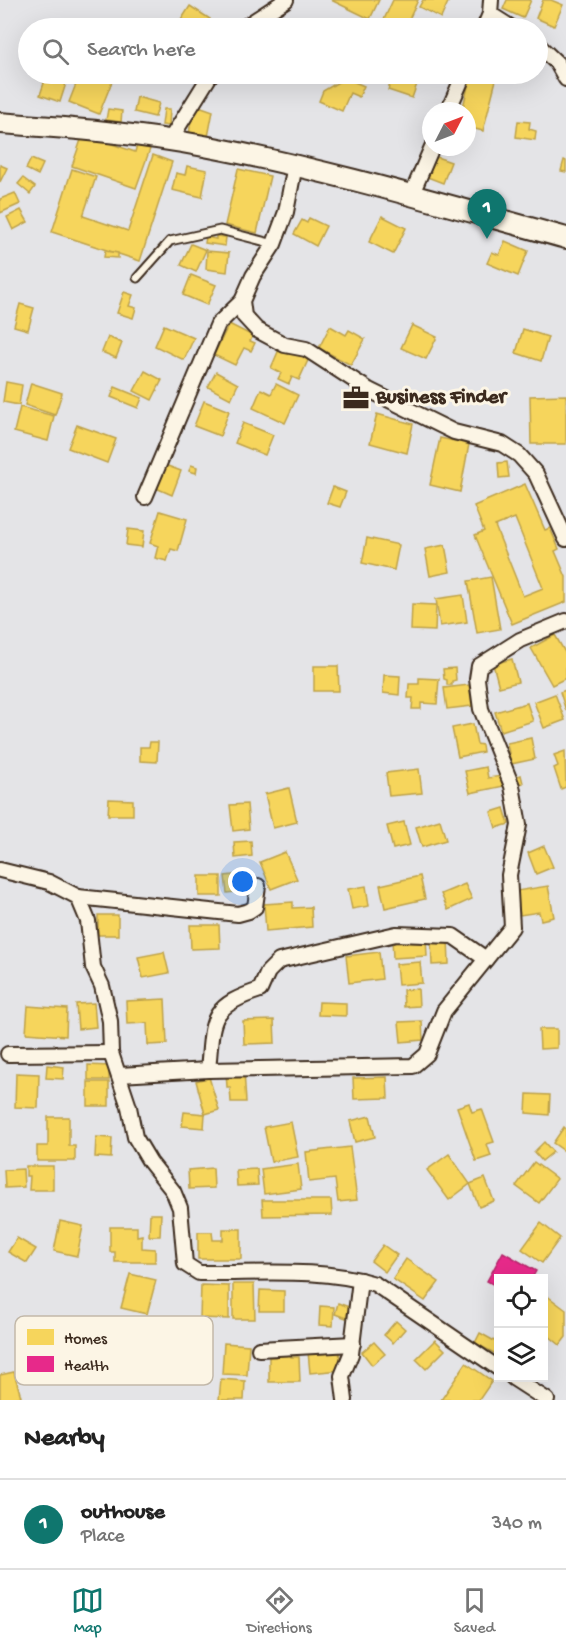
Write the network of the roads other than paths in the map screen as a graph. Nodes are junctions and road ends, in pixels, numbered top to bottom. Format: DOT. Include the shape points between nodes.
graph roads {
  1 [pos="286,0"];
  2 [pos="491,7"];
  3 [pos="258,18"];
  4 [pos="502,18"];
  5 [pos="548,55"];
  6 [pos="566,79"];
  7 [pos="205,84"];
  8 [pos="460,84"];
  9 [pos="452,102"];
  10 [pos="0,123"];
  11 [pos="170,140"];
  12 [pos="428,156"];
  13 [pos="295,165"];
  14 [pos="411,196"];
  15 [pos="566,238"];
  16 [pos="274,244"];
  17 [pos="137,278"];
  18 [pos="242,301"];
  19 [pos="145,497"];
  20 [pos="566,539"];
  21 [pos="566,621"];
  22 [pos="0,870"];
  23 [pos="258,886"];
  24 [pos="78,897"];
  25 [pos="486,959"];
  26 [pos="111,1053"];
  27 [pos="8,1054"];
  28 [pos="208,1070"];
  29 [pos="119,1075"];
  30 [pos="360,1280"];
  31 [pos="353,1344"];
  32 [pos="259,1349"];
  33 [pos="494,1365"];
  34 [pos="520,1382"];
  35 [pos="345,1400"];
  36 [pos="547,1400"];
  1 -- 3 [label="street"];
  2 -- 4 [label="street"];
  5 -- 6 [label="street"];
  7 -- 11 [label="street"];
  8 -- 9 [label="street"];
  10 -- 11 [label="street"];
  11 -- 13 [label="street"];
  12 -- 14 [label="street"];
  13 -- 14 [label="street"];
  13 -- 16 [label="street" via="286,212"];
  14 -- 15 [label="street"];
  16 -- 17 [label="lane" via="220,230 197,235 170,242"];
  16 -- 18 [label="street"];
  18 -- 19 [label="street" via="219,324"];
  18 -- 20 [label="street" via="244,316 257,330 285,345 306,350 369,390 454,432 502,444 519,455 536,474"];
  21 -- 25 [label="street" via="520,640 479,666 481,709 512,786 519,825 509,875 512,927"];
  22 -- 24 [label="street" via="49,882"];
  23 -- 24 [label="street" via="255,908 238,914"];
  24 -- 26 [label="street" via="88,921 93,967 110,1021"];
  25 -- 28 [label="street" via="444,1011 427,1054 413,1066"];
  25 -- 28 [label="street" via="453,936 396,934 279,961 268,972 260,990 226,1005 214,1019"];
  26 -- 27 [label="street"];
  26 -- 29 [label="street"];
  28 -- 29 [label="street"];
  29 -- 30 [label="street" via="135,1137 173,1191 180,1209 185,1264 199,1274 314,1274"];
  30 -- 31 [label="street"];
  30 -- 33 [label="street" via="375,1284"];
  31 -- 32 [label="street"];
  31 -- 35 [label="street" via="342,1376"];
  34 -- 36 [label="street"];
}
